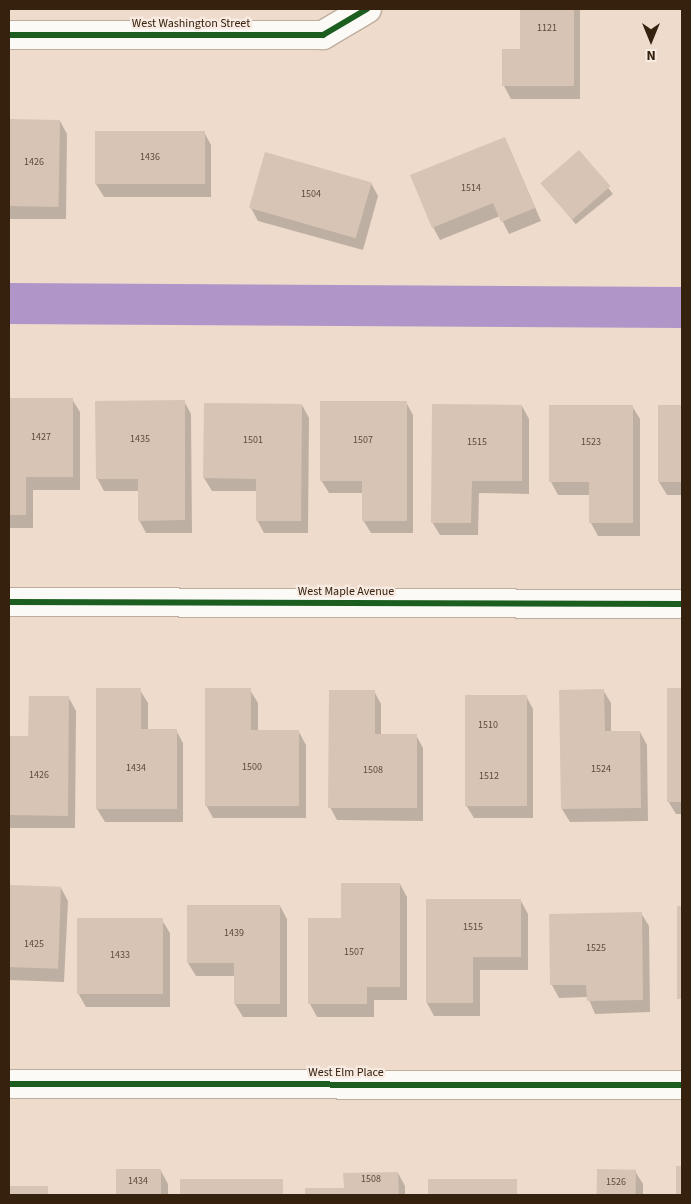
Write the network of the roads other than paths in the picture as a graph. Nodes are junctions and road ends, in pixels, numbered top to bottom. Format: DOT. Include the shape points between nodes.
graph roads {
  1 [pos="366,10"];
  2 [pos="9,35"];
  3 [pos="9,602"];
  4 [pos="682,604"];
  5 [pos="9,1084"];
  6 [pos="682,1085"];
  1 -- 2 [label="street, West Washington Street" via="323,35"];
  3 -- 4 [label="street, West Maple Avenue"];
  5 -- 6 [label="street, West Elm Place"];
}
